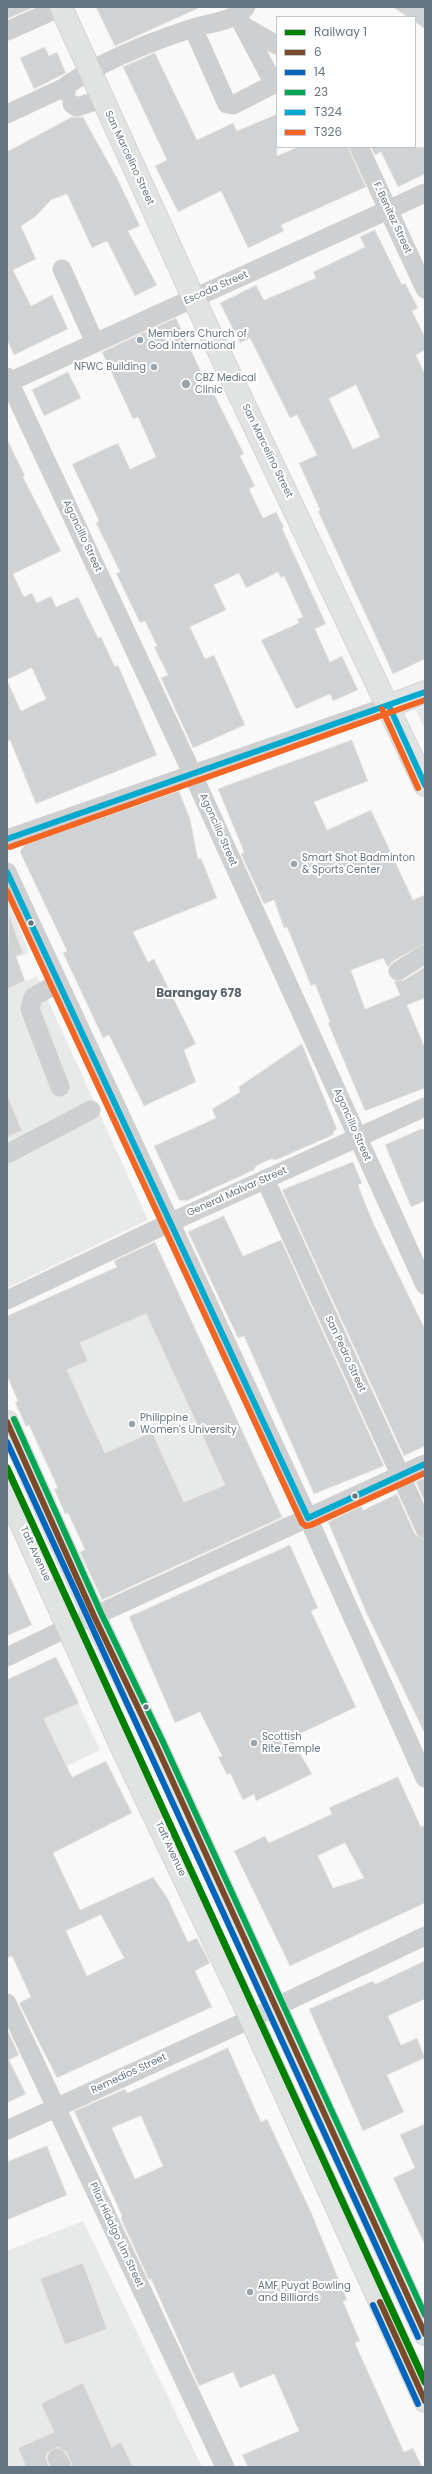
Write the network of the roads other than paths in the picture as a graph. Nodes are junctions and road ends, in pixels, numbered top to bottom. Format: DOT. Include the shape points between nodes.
graph roads {
  1 [pos="61,7"];
  2 [pos="243,17"];
  3 [pos="193,28"];
  4 [pos="7,31"];
  5 [pos="276,44"];
  6 [pos="89,70"];
  7 [pos="276,84"];
  8 [pos="68,94"];
  9 [pos="102,100"];
  10 [pos="7,114"];
  11 [pos="359,148"];
  12 [pos="425,193"];
  13 [pos="389,210"];
  14 [pos="62,269"];
  15 [pos="425,288"];
  16 [pos="193,297"];
  17 [pos="95,343"];
  18 [pos="8,381"];
  19 [pos="425,692"];
  20 [pos="389,706"];
  21 [pos="193,775"];
  22 [pos="423,777"];
  23 [pos="7,840"];
  24 [pos="7,872"];
  25 [pos="425,954"];
  26 [pos="398,971"];
  27 [pos="58,983"];
  28 [pos="60,1087"];
  29 [pos="425,1107"];
  30 [pos="91,1110"];
  31 [pos="358,1137"];
  32 [pos="7,1154"];
  33 [pos="265,1179"];
  34 [pos="169,1223"];
  35 [pos="425,1285"];
  36 [pos="7,1300"];
  37 [pos="7,1422"];
  38 [pos="425,1464"];
  39 [pos="400,1476"];
  40 [pos="7,1492"];
  41 [pos="308,1518"];
  42 [pos="425,1529"];
  43 [pos="94,1616"];
  44 [pos="69,1628"];
  45 [pos="7,1657"];
  46 [pos="425,1778"];
  47 [pos="425,1936"];
  48 [pos="7,2004"];
  49 [pos="275,2007"];
  50 [pos="251,2019"];
  51 [pos="56,2108"];
  52 [pos="7,2130"];
  53 [pos="425,2334"];
  54 [pos="425,2401"];
  55 [pos="225,2467"];
  1 -- 4 [label="street"];
  1 -- 6 [label="main road, San Marcelino Street"];
  2 -- 3 [label="street"];
  2 -- 5 [label="street"];
  2 -- 7 [label="street"];
  3 -- 6 [label="street"];
  3 -- 7 [label="street" via="227,104 233,105"];
  6 -- 8 [label="street"];
  6 -- 9 [label="main road, San Marcelino Street"];
  8 -- 9 [label="street" via="78,107"];
  8 -- 10 [label="street"];
  9 -- 16 [label="main road, San Marcelino Street"];
  11 -- 13 [label="street, F. Benitez Street"];
  12 -- 13 [label="street, Escoda Street"];
  13 -- 15 [label="street, F. Benitez Street"];
  13 -- 16 [label="street, Escoda Street"];
  14 -- 17 [label="street"];
  16 -- 17 [label="street, Escoda Street"];
  16 -- 20 [label="main road, San Marcelino Street"];
  17 -- 18 [label="street, Escoda Street"];
  18 -- 21 [label="street, Agoncillo Street"];
  19 -- 20 [label="main road"];
  20 -- 21 [label="street"];
  20 -- 22 [label="main road, San Marcelino Street"];
  21 -- 23 [label="street"];
  21 -- 31 [label="street, Agoncillo Street"];
  24 -- 27 [label="street"];
  25 -- 26 [label="street"];
  27 -- 28 [label="street" via="33,997 30,1009"];
  27 -- 34 [label="street"];
  29 -- 31 [label="street, General Malvar Street"];
  30 -- 32 [label="street"];
  31 -- 33 [label="street, General Malvar Street"];
  31 -- 35 [label="street, Agoncillo Street"];
  33 -- 34 [label="street, General Malvar Street"];
  33 -- 39 [label="street, San Pedro Street"];
  34 -- 36 [label="street, General Malvar Street"];
  34 -- 41 [label="street"];
  37 -- 43 [label="main road"];
  38 -- 39 [label="street"];
  39 -- 41 [label="street"];
  39 -- 42 [label="street, San Pedro Street"];
  40 -- 44 [label="main road, Taft Avenue"];
  41 -- 43 [label="street"];
  41 -- 46 [label="street"];
  43 -- 49 [label="main road" via="156,1745"];
  44 -- 45 [label="street"];
  44 -- 50 [label="main road, Taft Avenue" via="122,1748"];
  47 -- 49 [label="street"];
  48 -- 51 [label="street, Pilar Hidalgo Lim Street"];
  49 -- 53 [label="main road"];
  50 -- 51 [label="street, Remedios Street"];
  50 -- 54 [label="main road, Taft Avenue"];
  51 -- 52 [label="street, Remedios Street"];
  51 -- 55 [label="street, Pilar Hidalgo Lim Street"];
}
